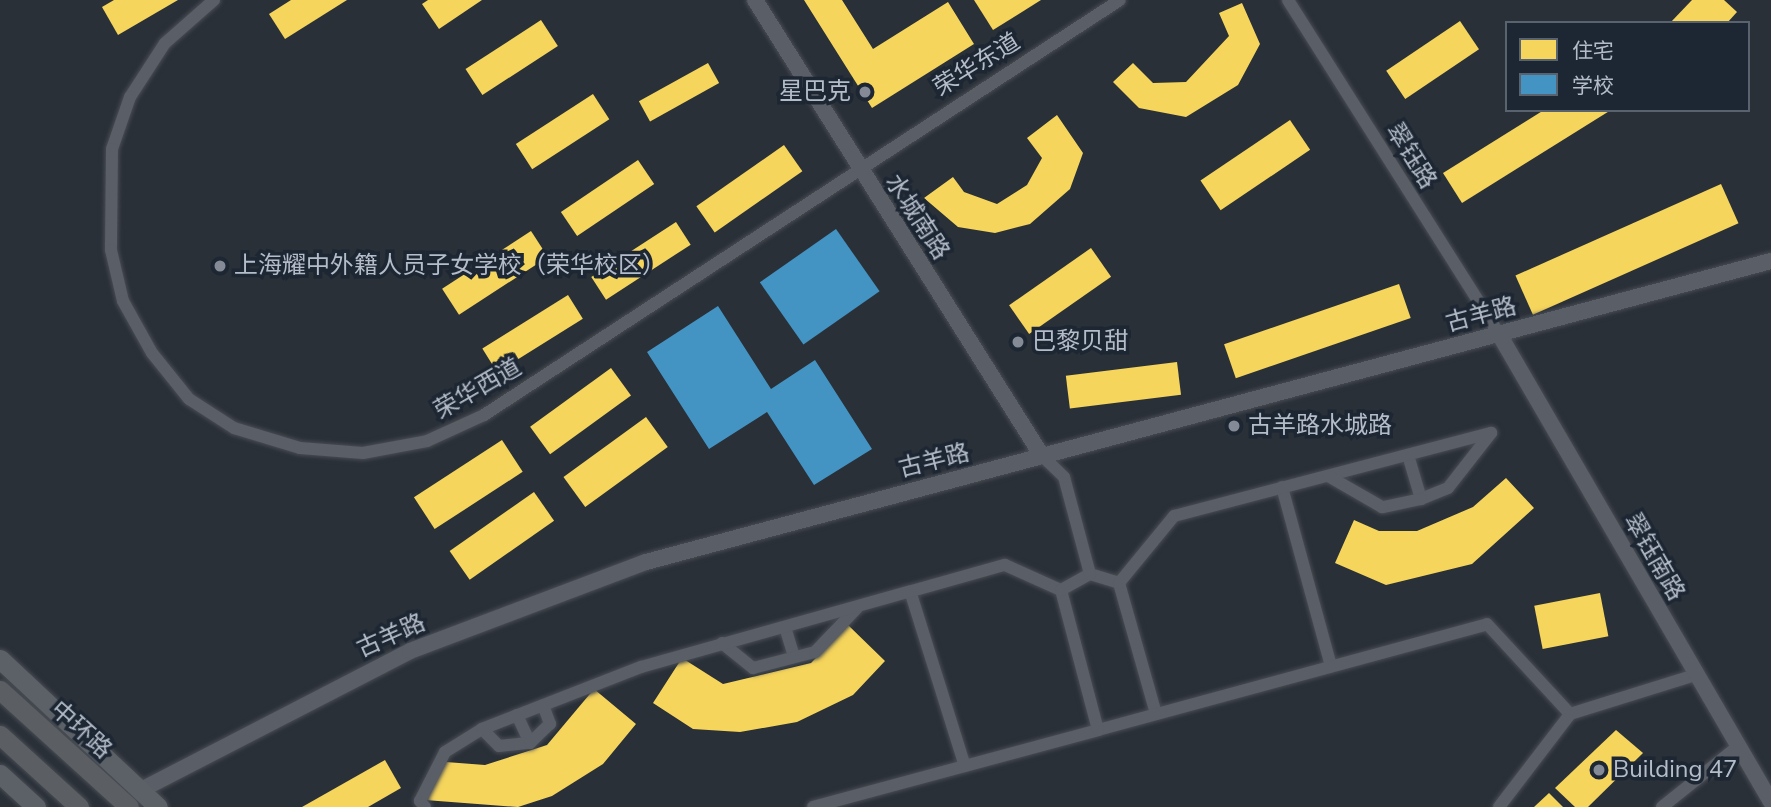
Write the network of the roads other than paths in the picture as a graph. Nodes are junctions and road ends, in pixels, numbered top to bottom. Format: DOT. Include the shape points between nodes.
graph roads {
  1 [pos="214,0"];
  2 [pos="755,0"];
  3 [pos="1120,0"];
  4 [pos="1288,0"];
  5 [pos="858,166"];
  6 [pos="1771,261"];
  7 [pos="1499,334"];
  8 [pos="1408,455"];
  9 [pos="1042,456"];
  10 [pos="1328,476"];
  11 [pos="1282,487"];
  12 [pos="1421,499"];
  13 [pos="1090,573"];
  14 [pos="1119,583"];
  15 [pos="1061,590"];
  16 [pos="911,594"];
  17 [pos="858,608"];
  18 [pos="785,627"];
  19 [pos="722,643"];
  20 [pos="794,657"];
  21 [pos="0,659"];
  22 [pos="1331,666"];
  23 [pos="1695,675"];
  24 [pos="0,690"];
  25 [pos="543,705"];
  26 [pos="1156,714"];
  27 [pos="1570,714"];
  28 [pos="517,715"];
  29 [pos="482,729"];
  30 [pos="1098,730"];
  31 [pos="0,735"];
  32 [pos="530,743"];
  33 [pos="1737,748"];
  34 [pos="965,766"];
  35 [pos="0,774"];
  36 [pos="134,799"];
  37 [pos="1771,802"];
  38 [pos="36,807"];
  39 [pos="79,807"];
  40 [pos="158,807"];
  41 [pos="425,807"];
  42 [pos="813,807"];
  43 [pos="1499,807"];
  44 [pos="1662,807"];
  1 -- 5 [label="street, 荣华西道" via="165,43 130,97 112,149 111,250 123,301 152,354 189,399 234,428 300,448 363,453 401,446 485,415"];
  2 -- 5 [label="street, 水城南路"];
  3 -- 5 [label="street, 荣华东道"];
  4 -- 7 [label="street, 翠钰路"];
  5 -- 9 [label="street, 水城南路"];
  6 -- 7 [label="street, 古羊路"];
  7 -- 9 [label="street, 古羊路"];
  7 -- 23 [label="street, 翠钰南路"];
  8 -- 10 [label="street"];
  8 -- 12 [label="street"];
  8 -- 12 [label="street" via="1491,433 1448,488"];
  9 -- 13 [label="street" via="1064,477"];
  9 -- 36 [label="street, 古羊路" via="717,541 566,590 332,687"];
  10 -- 11 [label="street"];
  10 -- 12 [label="street" via="1382,507"];
  11 -- 14 [label="street" via="1174,516"];
  11 -- 22 [label="street"];
  13 -- 14 [label="street"];
  13 -- 15 [label="street"];
  14 -- 26 [label="street"];
  15 -- 16 [label="street" via="1005,565"];
  15 -- 30 [label="street"];
  16 -- 17 [label="street"];
  16 -- 34 [label="street"];
  17 -- 18 [label="street"];
  17 -- 20 [label="street" via="815,652"];
  18 -- 19 [label="street"];
  18 -- 20 [label="street"];
  19 -- 20 [label="street" via="753,668"];
  19 -- 25 [label="street"];
  21 -- 36 [label="main road"];
  22 -- 26 [label="street"];
  22 -- 27 [label="street" via="1487,624"];
  23 -- 27 [label="street"];
  23 -- 33 [label="street, 翠钰南路"];
  24 -- 36 [label="highway, 中环路"];
  25 -- 28 [label="street"];
  25 -- 32 [label="street" via="550,724"];
  26 -- 30 [label="street"];
  27 -- 43 [label="street"];
  28 -- 29 [label="street"];
  28 -- 32 [label="street"];
  29 -- 32 [label="street" via="499,746"];
  29 -- 41 [label="street" via="445,752 420,801"];
  30 -- 34 [label="street"];
  31 -- 39 [label="highway"];
  33 -- 37 [label="street, 翠钰南路"];
  33 -- 44 [label="street"];
  34 -- 42 [label="street"];
  35 -- 38 [label="main road"];
  36 -- 40 [label="main road"];
}
